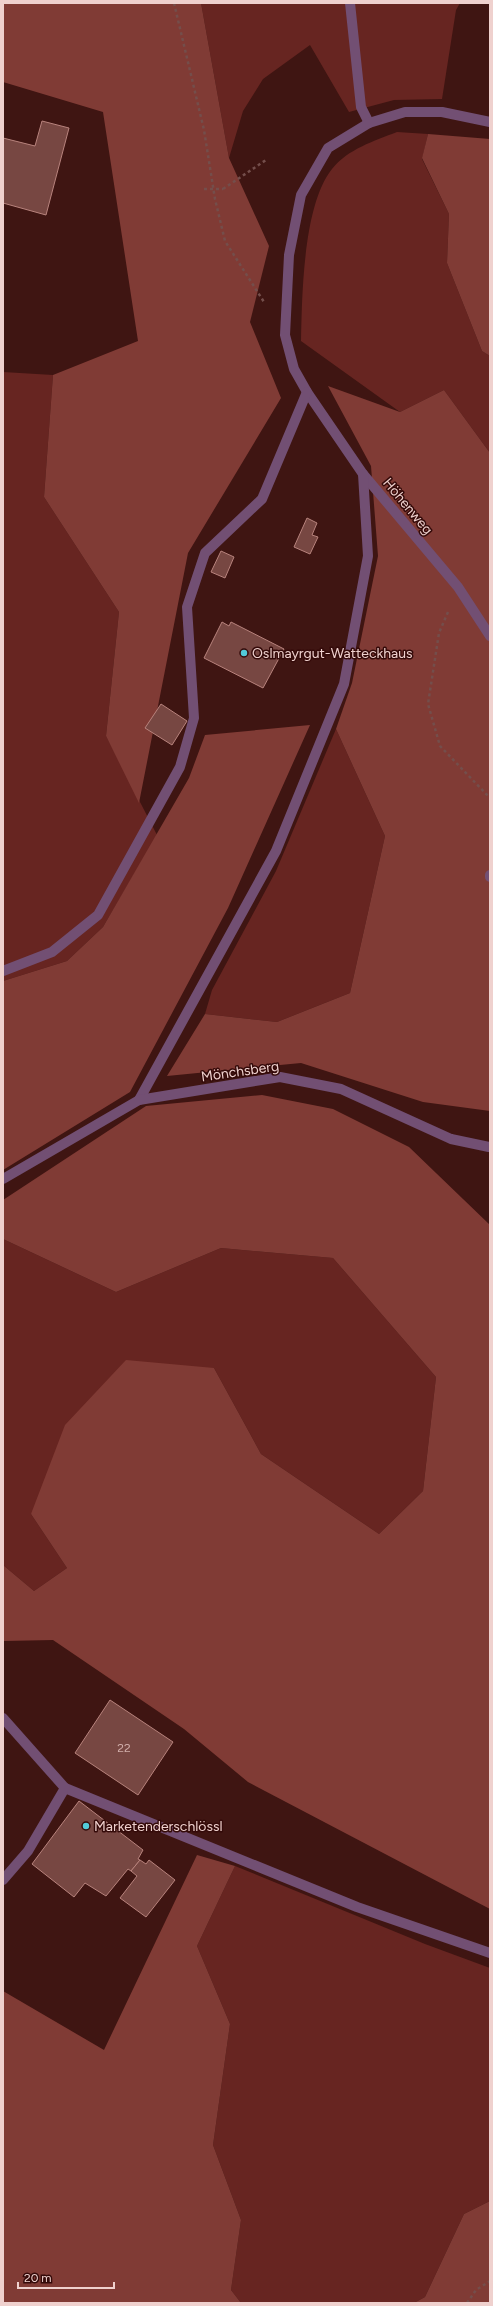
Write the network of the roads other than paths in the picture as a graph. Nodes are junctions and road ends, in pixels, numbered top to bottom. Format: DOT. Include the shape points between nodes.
graph roads {
  1 [pos="350,3"];
  2 [pos="490,122"];
  3 [pos="369,123"];
  4 [pos="307,392"];
  5 [pos="363,474"];
  6 [pos="490,636"];
  7 [pos="3,971"];
  8 [pos="139,1100"];
  9 [pos="490,1140"];
  10 [pos="490,1147"];
  11 [pos="490,1152"];
  12 [pos="3,1179"];
  13 [pos="3,1718"];
  14 [pos="65,1788"];
  15 [pos="3,1880"];
  16 [pos="490,1953"];
  1 -- 3 [label="street" via="362,107"];
  2 -- 3 [label="street, Höhenweg" via="442,112 405,112"];
  3 -- 4 [label="street, Höhenweg" via="328,148 301,195 289,255 285,334 294,369"];
  4 -- 5 [label="street, Höhenweg"];
  4 -- 7 [label="street" via="262,499 205,553 187,607 194,718 180,767 98,915 52,952"];
  5 -- 6 [label="street, Höhenweg" via="458,587"];
  5 -- 8 [label="street" via="368,556 344,684 276,851"];
  8 -- 10 [label="street, Mönchsberg" via="280,1077 341,1089 451,1139"];
  8 -- 12 [label="street, Mönchsberg"];
  9 -- 10 [label="street"];
  10 -- 11 [label="street"];
  13 -- 14 [label="street"];
  14 -- 15 [label="street" via="28,1852"];
  14 -- 16 [label="street" via="357,1907"];
}
